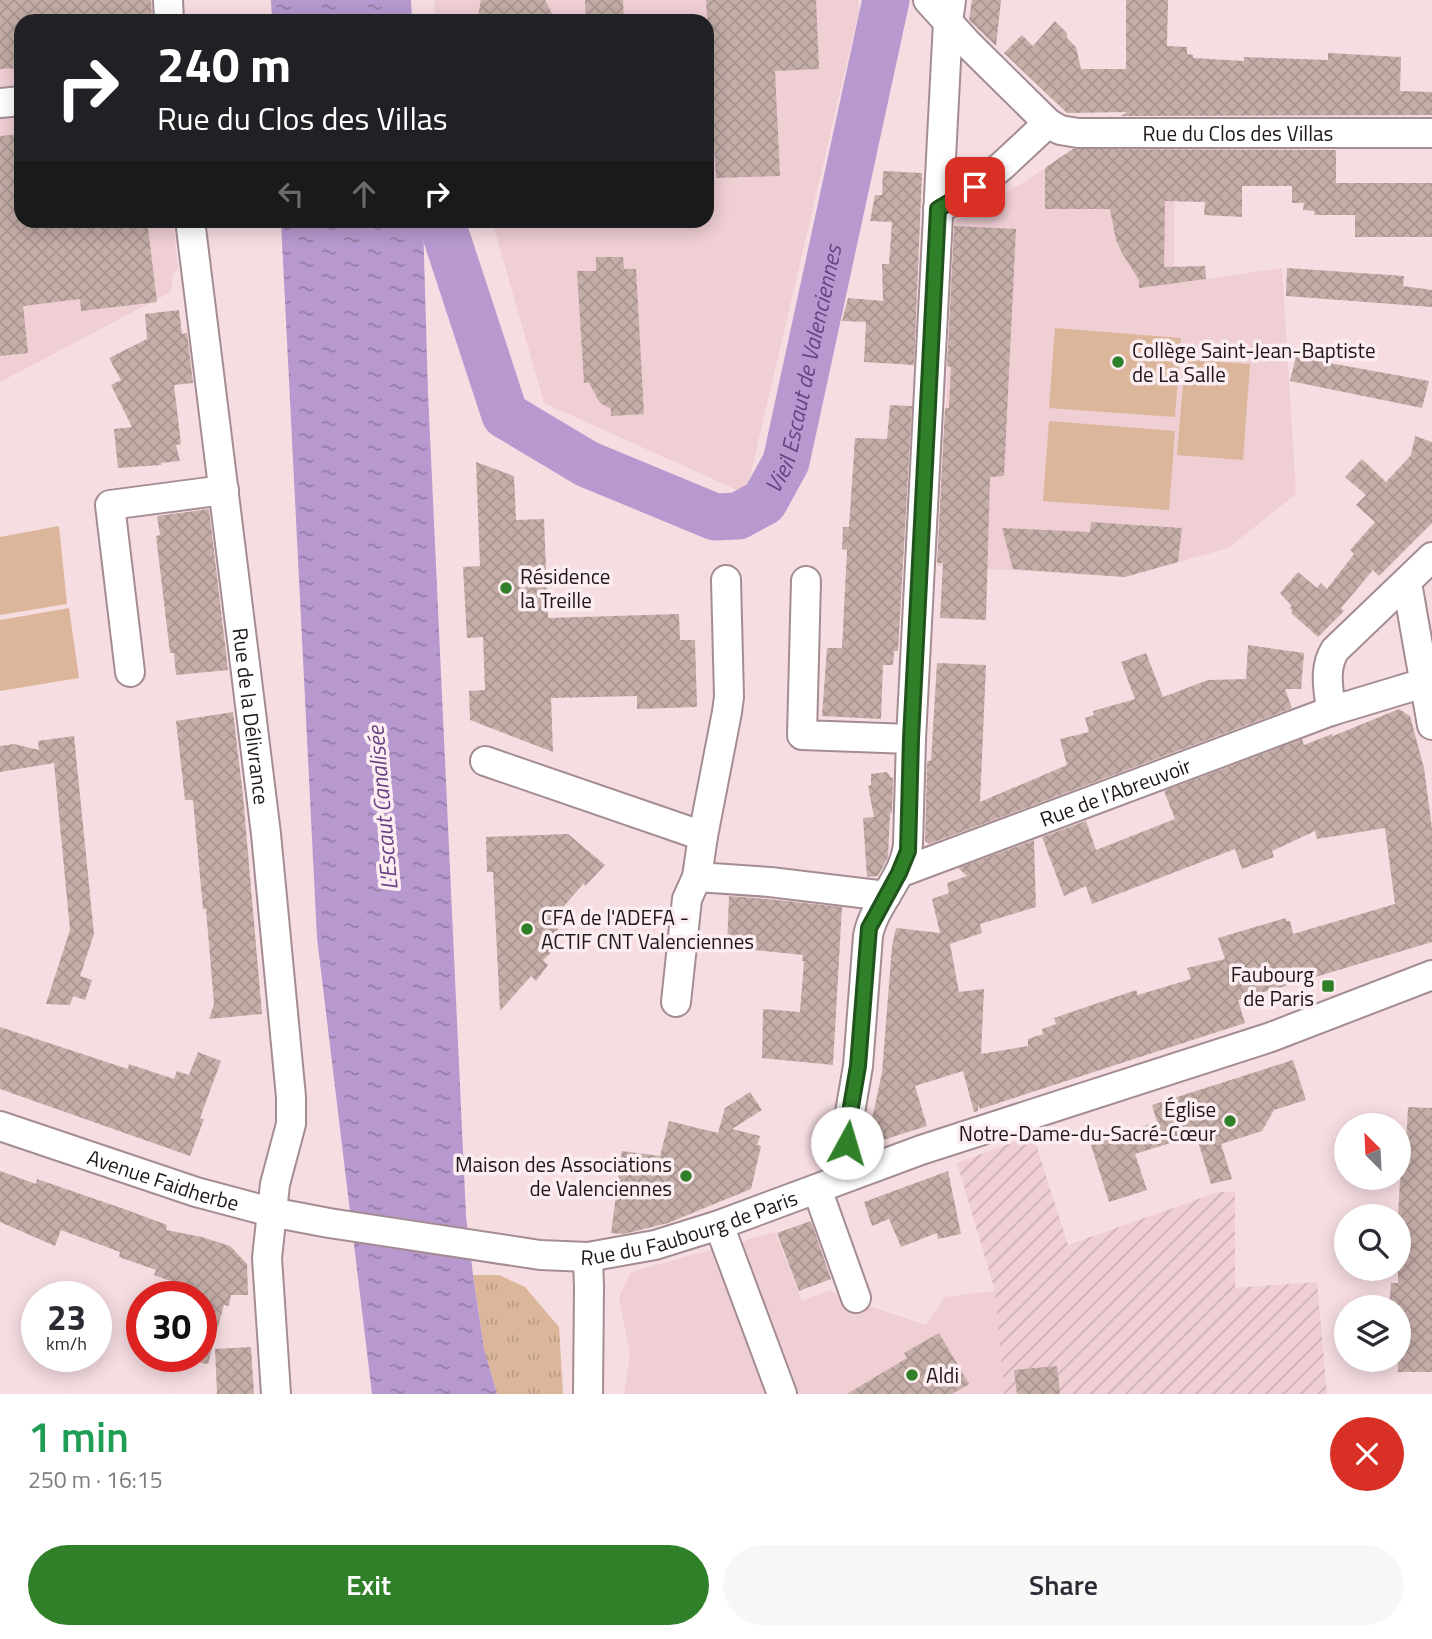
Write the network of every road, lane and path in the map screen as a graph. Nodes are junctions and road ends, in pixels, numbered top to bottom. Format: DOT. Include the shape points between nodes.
graph roads {
  1 [pos="928,0"];
  2 [pos="950,11"];
  3 [pos="1048,123"];
  4 [pos="1432,133"];
  5 [pos="938,209"];
  6 [pos="191,228"];
  7 [pos="224,490"];
  8 [pos="1432,557"];
  9 [pos="726,580"];
  10 [pos="806,581"];
  11 [pos="1406,583"];
  12 [pos="130,672"];
  13 [pos="1424,682"];
  14 [pos="1331,711"];
  15 [pos="1432,724"];
  16 [pos="911,739"];
  17 [pos="485,761"];
  18 [pos="703,835"];
  19 [pos="697,877"];
  20 [pos="892,885"];
  21 [pos="1432,975"];
  22 [pos="676,1002"];
  23 [pos="0,1126"];
  24 [pos="854,1174"];
  25 [pos="817,1189"];
  26 [pos="271,1212"];
  27 [pos="329,1223"];
  28 [pos="719,1225"];
  29 [pos="588,1257"];
  30 [pos="856,1298"];
  31 [pos="276,1394"];
  32 [pos="588,1394"];
  33 [pos="782,1394"];
  1 -- 2 [label="street, Rue du Clos des Villas"];
  2 -- 3 [label="street, Rue du Clos des Villas" via="967,43"];
  2 -- 5 [label="street"];
  3 -- 4 [label="street, Rue du Clos des Villas" via="1078,133"];
  3 -- 5 [label="street" via="993,173"];
  5 -- 16 [label="street"];
  6 -- 7 [label="street, Rue de la Délivrance"];
  7 -- 12 [label="street" via="110,505"];
  7 -- 26 [label="street, Rue de la Délivrance" via="267,834 292,1097 291,1124"];
  8 -- 11 [label="street"];
  9 -- 18 [label="street" via="728,705"];
  10 -- 16 [label="street" via="802,735"];
  11 -- 13 [label="street"];
  11 -- 14 [label="street" via="1329,658"];
  13 -- 14 [label="street, Rue de l'Abreuvoir"];
  13 -- 15 [label="street"];
  14 -- 20 [label="street, Rue de l'Abreuvoir"];
  16 -- 20 [label="street" via="908,851"];
  17 -- 18 [label="street"];
  18 -- 19 [label="street"];
  19 -- 20 [label="street"];
  19 -- 22 [label="street" via="687,899"];
  20 -- 24 [label="street" via="867,936 858,1066 847,1130"];
  21 -- 24 [label="street, Rue du Faubourg de Paris" via="1271,1037"];
  23 -- 26 [label="street, Avenue Faidherbe" via="196,1192"];
  24 -- 25 [label="street, Rue du Faubourg de Paris"];
  25 -- 28 [label="street, Rue du Faubourg de Paris"];
  25 -- 30 [label="street"];
  26 -- 27 [label="street, Avenue Faidherbe"];
  26 -- 31 [label="street, Rue de la Délivrance" via="267,1273"];
  27 -- 29 [label="street, Rue du Faubourg de Paris" via="540,1255"];
  28 -- 29 [label="street, Rue du Faubourg de Paris" via="656,1245"];
  28 -- 33 [label="street"];
  29 -- 32 [label="street"];
}
